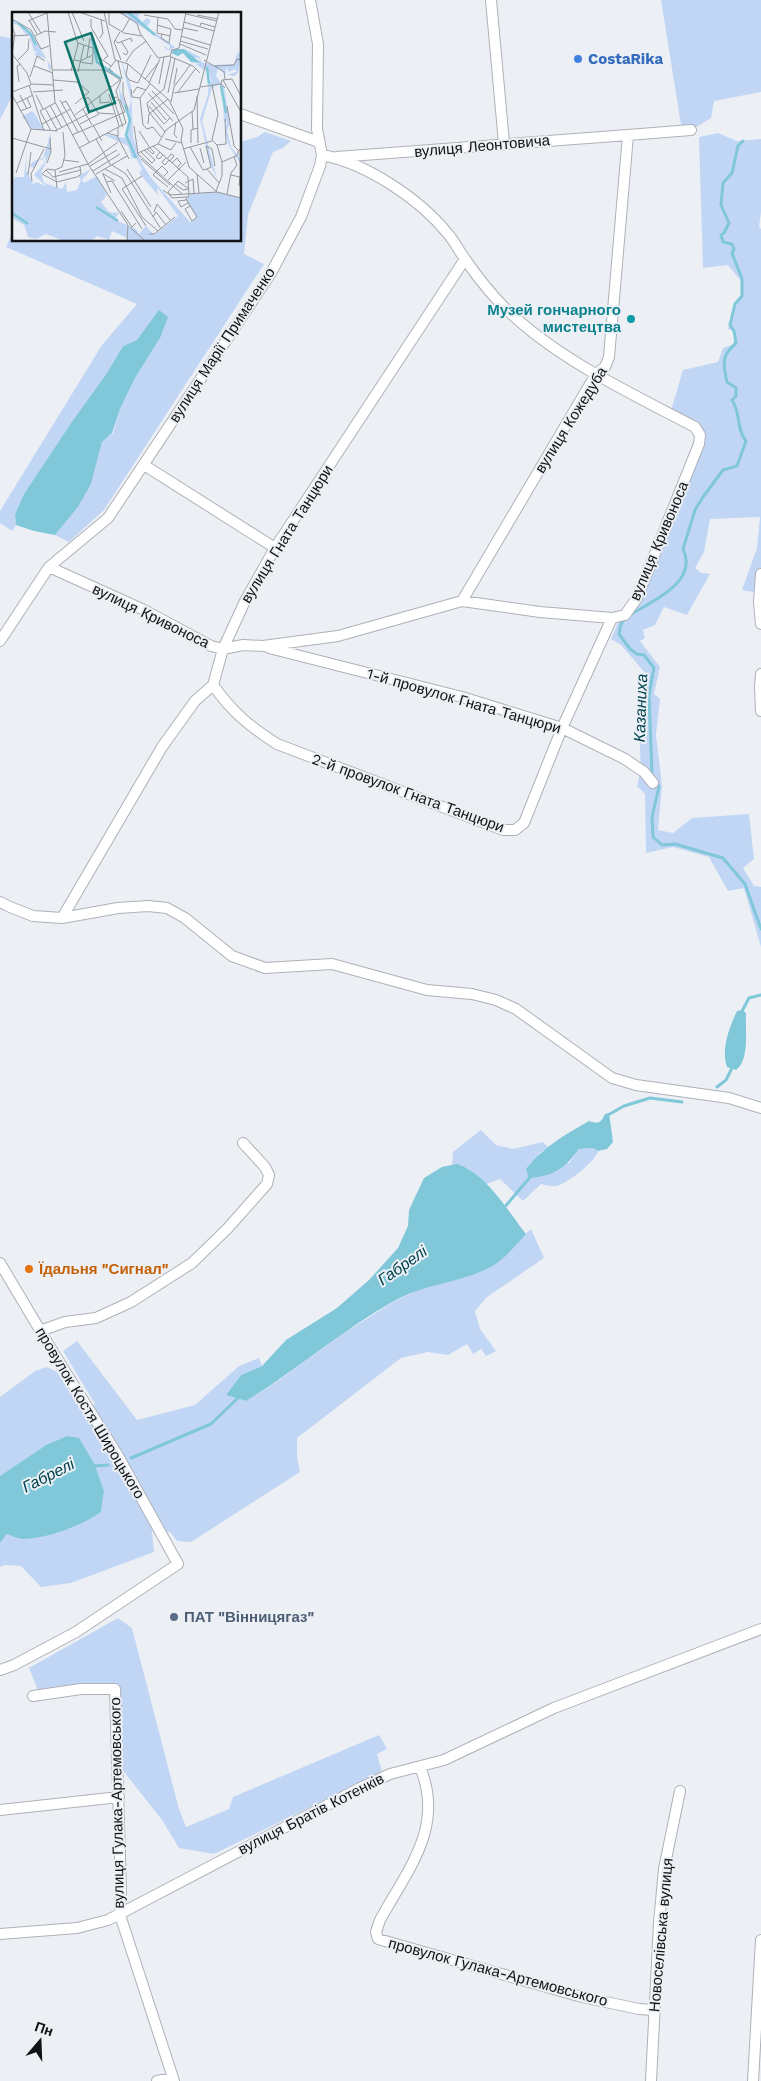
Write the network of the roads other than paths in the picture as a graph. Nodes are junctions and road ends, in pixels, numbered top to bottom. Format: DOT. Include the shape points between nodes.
graph roads {
  1 [pos="310,0"];
  2 [pos="491,0"];
  3 [pos="241,114"];
  4 [pos="692,130"];
  5 [pos="628,135"];
  6 [pos="319,142"];
  7 [pos="504,144"];
  8 [pos="322,155"];
  9 [pos="336,157"];
  10 [pos="464,259"];
  11 [pos="596,374"];
  12 [pos="144,465"];
  13 [pos="276,548"];
  14 [pos="49,567"];
  15 [pos="761,574"];
  16 [pos="462,600"];
  17 [pos="612,618"];
  18 [pos="761,624"];
  19 [pos="0,641"];
  20 [pos="263,646"];
  21 [pos="223,650"];
  22 [pos="761,674"];
  23 [pos="213,685"];
  24 [pos="761,711"];
  25 [pos="562,728"];
  26 [pos="653,783"];
  27 [pos="0,902"];
  28 [pos="62,918"];
  29 [pos="761,1108"];
  30 [pos="243,1143"];
  31 [pos="0,1263"];
  32 [pos="40,1331"];
  33 [pos="761,1629"];
  34 [pos="0,1670"];
  35 [pos="33,1696"];
  36 [pos="420,1767"];
  37 [pos="680,1791"];
  38 [pos="119,1797"];
  39 [pos="0,1810"];
  40 [pos="120,1916"];
  41 [pos="0,1934"];
  42 [pos="761,1940"];
  43 [pos="654,2010"];
  44 [pos="173,2080"];
  45 [pos="157,2081"];
  46 [pos="651,2081"];
  47 [pos="752,2081"];
  1 -- 6 [label="street, вулиця Марії Примаченко" via="318,44"];
  2 -- 7 [label="street"];
  3 -- 6 [label="street"];
  4 -- 5 [label="street"];
  5 -- 7 [label="street, вулиця Леонтовича"];
  5 -- 11 [label="street, вулиця Кожедуба" via="609,357 605,367"];
  6 -- 8 [label="street, вулиця Марії Примаченко"];
  7 -- 9 [label="street, вулиця Леонтовича"];
  8 -- 9 [label="street, вулиця Кривоноса"];
  8 -- 12 [label="street, вулиця Марії Примаченко" via="301,218 271,273"];
  9 -- 10 [label="street, вулиця Кривоноса" via="389,183 413,200 449,234"];
  10 -- 11 [label="street, вулиця Кривоноса" via="517,320"];
  10 -- 13 [label="street, вулиця Гната Танцюри"];
  11 -- 16 [label="street, вулиця Кожедуба"];
  11 -- 17 [label="street, вулиця Кривоноса" via="695,427 700,435 637,598 625,614"];
  12 -- 13 [label="street"];
  12 -- 14 [label="street, вулиця Марії Примаченко" via="108,518"];
  13 -- 21 [label="street, вулиця Гната Танцюри" via="245,601"];
  14 -- 19 [label="street, вулиця Марії Примаченко"];
  14 -- 21 [label="street, вулиця Кривоноса"];
  15 -- 18 [label="street"];
  16 -- 17 [label="street, вулиця Кривоноса" via="540,612"];
  16 -- 20 [label="street, вулиця Кривоноса" via="338,636"];
  17 -- 25 [label="street, 2-й провулок Гната Танцюри"];
  20 -- 21 [label="street, вулиця Кривоноса" via="243,645"];
  20 -- 25 [label="street, 1-й провулок Гната Танцюри" via="462,697"];
  21 -- 23 [label="street, вулиця Гната Танцюри"];
  22 -- 24 [label="street"];
  23 -- 25 [label="street, 2-й провулок Гната Танцюри" via="228,706 248,725 277,744 502,830 515,830 524,822"];
  23 -- 28 [label="street" via="195,701 162,747"];
  25 -- 26 [label="street, 1-й провулок Гната Танцюри" via="625,759"];
  27 -- 28 [label="street" via="33,916"];
  28 -- 29 [label="street" via="118,908 166,908 185,918 232,956 266,968 332,964 428,990 496,1000 516,1008 612,1078 636,1085 728,1098"];
  30 -- 32 [label="street" via="269,1175 266,1184 192,1263 122,1306 96,1318 65,1322"];
  31 -- 32 [label="street, провулок Костя Широцького"];
  32 -- 34 [label="street, провулок Костя Широцького" via="118,1456 178,1564 76,1632"];
  33 -- 36 [label="street, вулиця Братів Котенків" via="554,1708 444,1760"];
  35 -- 38 [label="street, вулиця Гулака-Артемовського" via="81,1689 115,1689"];
  36 -- 40 [label="street, вулиця Братів Котенків" via="390,1774 358,1789 159,1892"];
  36 -- 43 [label="street, провулок Гулака-Артемовського" via="429,1798 429,1816 422,1843 380,1920 376,1932 378,1939 582,1997 639,2010"];
  37 -- 43 [label="street, Новоселівська вулиця" via="664,1869"];
  38 -- 39 [label="street"];
  38 -- 40 [label="street, вулиця Гулака-Артемовського"];
  40 -- 41 [label="street, вулиця Братів Котенків" via="77,1928"];
  40 -- 44 [label="street, вулиця Гулака-Артемовського"];
  42 -- 47 [label="street"];
  43 -- 46 [label="street, Новоселівська вулиця"];
  44 -- 45 [label="street"];
}
